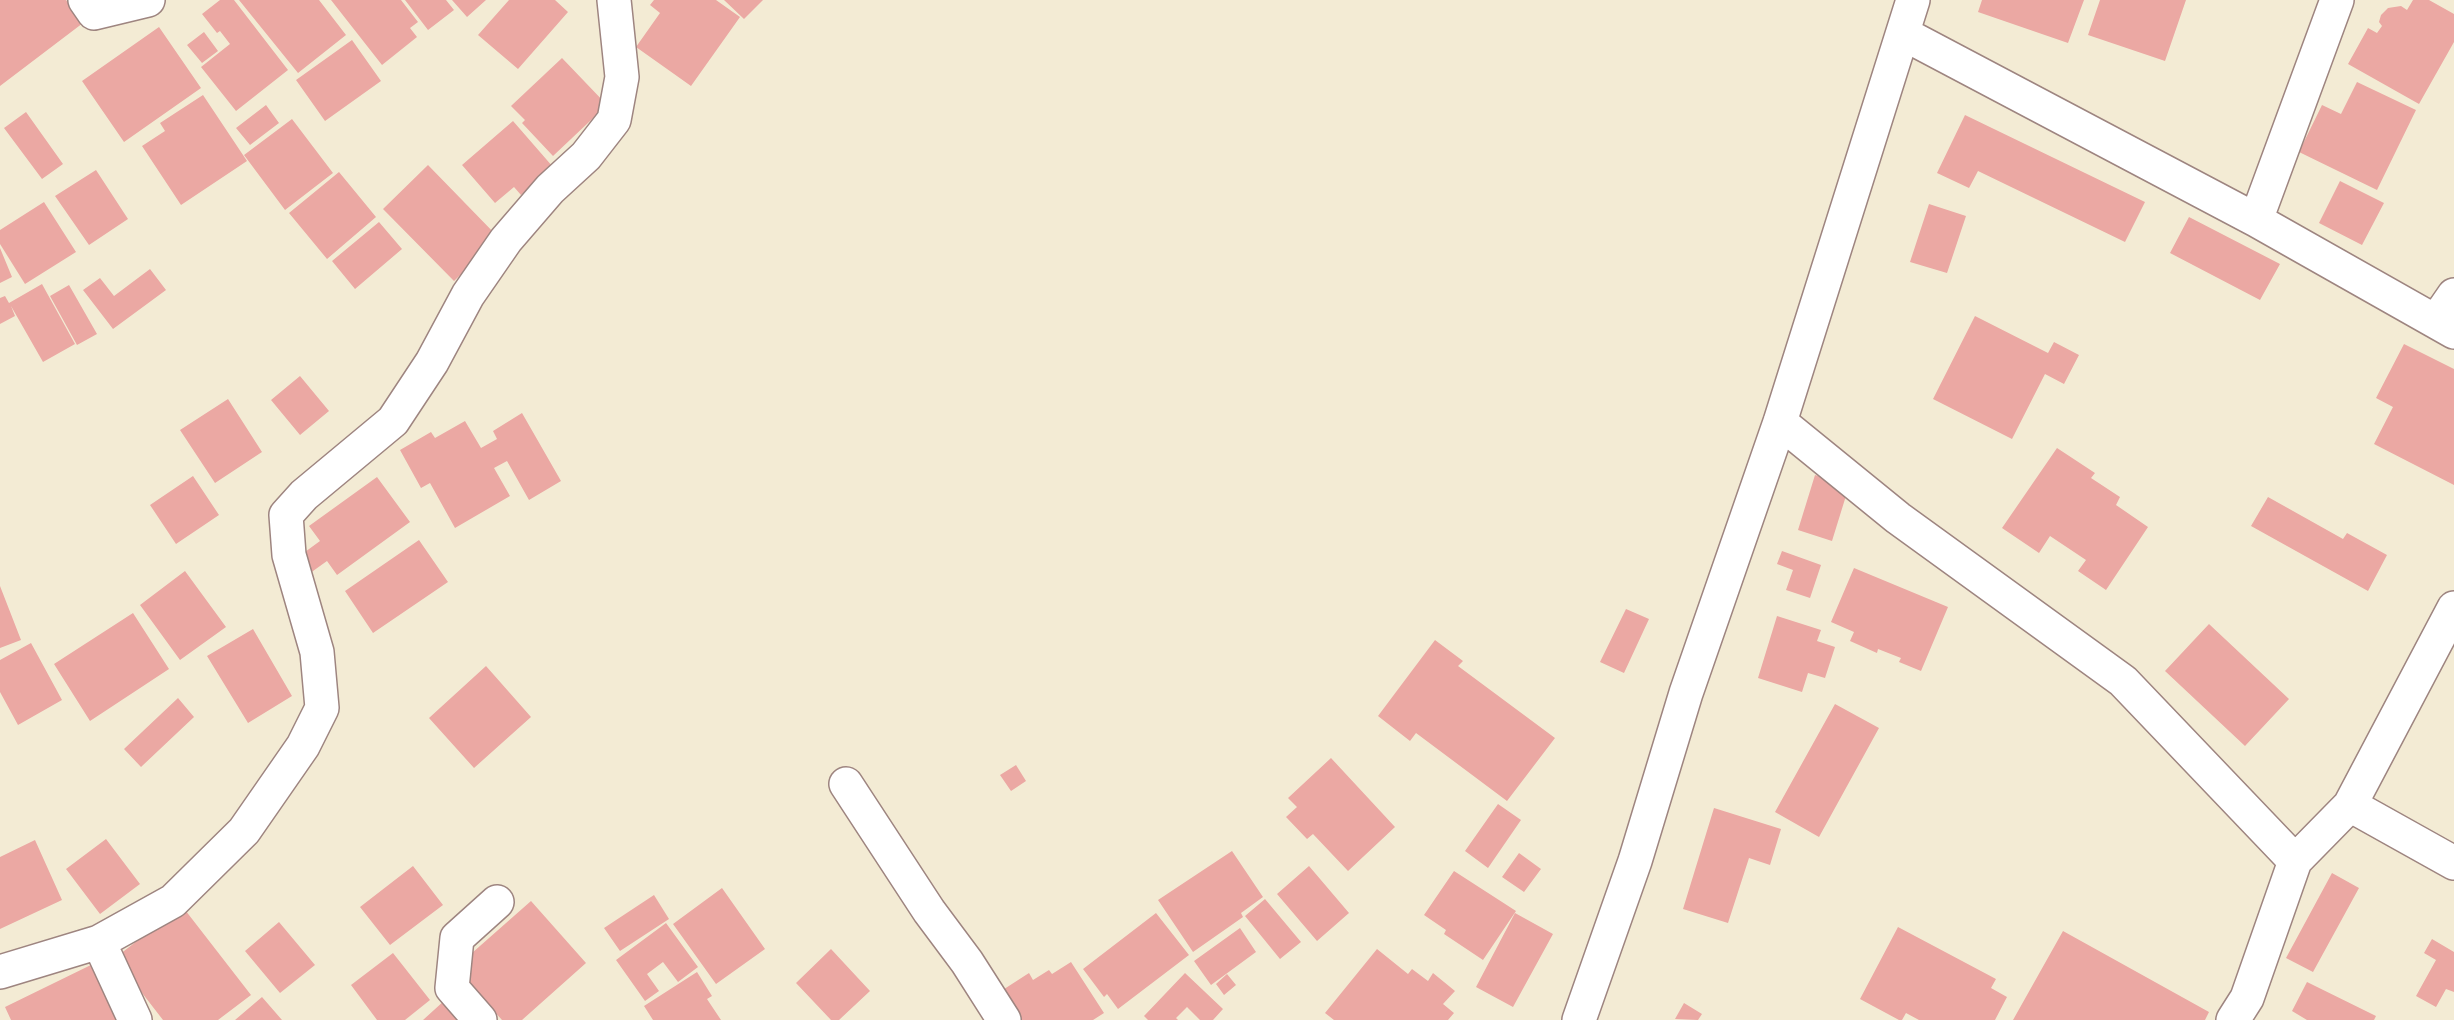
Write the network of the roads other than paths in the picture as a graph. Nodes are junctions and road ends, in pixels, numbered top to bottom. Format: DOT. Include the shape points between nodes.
graph roads {
  1 [pos="85,0"];
  2 [pos="148,0"];
  3 [pos="614,0"];
  4 [pos="1913,0"];
  5 [pos="2337,0"];
  6 [pos="1904,34"];
  7 [pos="2256,220"];
  8 [pos="2448,316"];
  9 [pos="1780,422"];
  10 [pos="2454,608"];
  11 [pos="846,784"];
  12 [pos="2350,805"];
  13 [pos="2295,861"];
  14 [pos="2454,863"];
  15 [pos="497,902"];
  16 [pos="99,942"];
  17 [pos="0,972"];
  18 [pos="135,1020"];
  19 [pos="480,1020"];
  20 [pos="1004,1020"];
  21 [pos="1579,1020"];
  22 [pos="2233,1020"];
  1 -- 2 [label="street" via="94,13"];
  3 -- 16 [label="street" via="622,76 614,120 586,156 550,189 506,240 468,295 432,362 393,421 304,495 286,515 289,555 317,652 322,708 303,746 244,831 173,901"];
  4 -- 6 [label="street"];
  5 -- 7 [label="street"];
  6 -- 7 [label="street"];
  6 -- 9 [label="street"];
  7 -- 8 [label="street"];
  9 -- 13 [label="street" via="1898,518 2123,681"];
  9 -- 21 [label="street"];
  10 -- 12 [label="street"];
  11 -- 20 [label="street"];
  12 -- 13 [label="street"];
  12 -- 14 [label="street"];
  13 -- 22 [label="street" via="2247,998"];
  15 -- 19 [label="street" via="458,938 452,988"];
  16 -- 17 [label="street"];
  16 -- 18 [label="street"];
}
